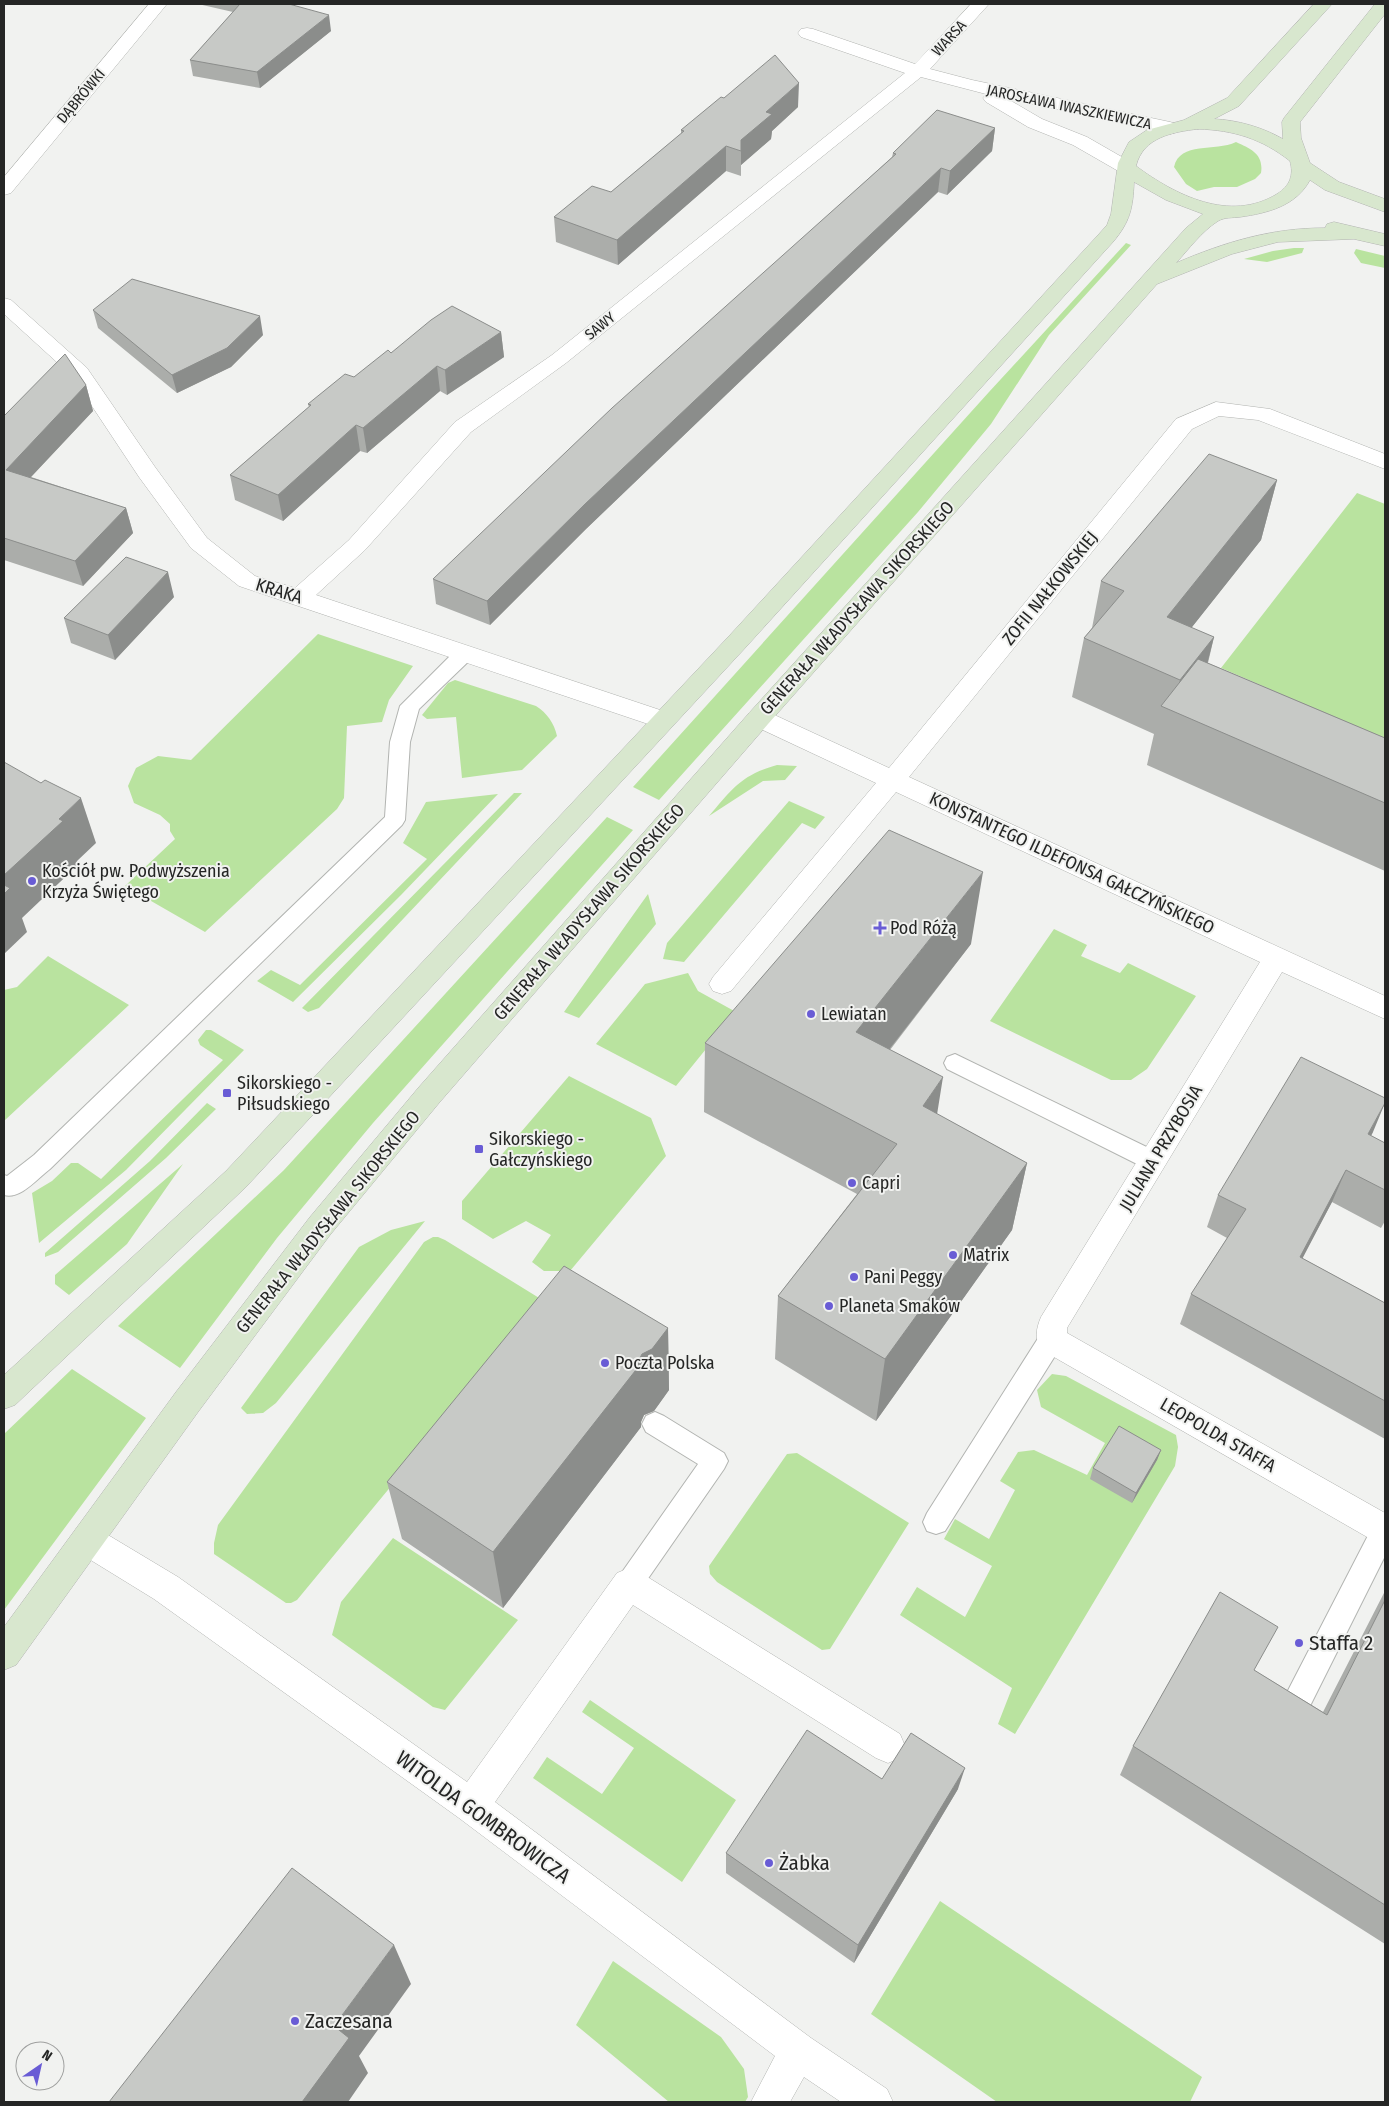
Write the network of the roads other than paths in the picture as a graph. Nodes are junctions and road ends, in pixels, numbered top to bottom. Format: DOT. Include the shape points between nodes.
graph roads {
  1 [pos="158,4"];
  2 [pos="980,4"];
  3 [pos="1323,4"];
  4 [pos="1384,4"];
  5 [pos="808,33"];
  6 [pos="918,71"];
  7 [pos="969,85"];
  8 [pos="1178,126"];
  9 [pos="1300,163"];
  10 [pos="1127,168"];
  11 [pos="4,189"];
  12 [pos="1385,206"];
  13 [pos="1252,209"];
  14 [pos="1222,212"];
  15 [pos="1353,233"];
  16 [pos="1385,240"];
  17 [pos="1149,281"];
  18 [pos="4,304"];
  19 [pos="1385,462"];
  20 [pos="299,597"];
  21 [pos="464,654"];
  22 [pos="759,718"];
  23 [pos="663,720"];
  24 [pos="893,779"];
  25 [pos="1277,957"];
  26 [pos="722,984"];
  27 [pos="1385,1008"];
  28 [pos="955,1063"];
  29 [pos="1153,1161"];
  30 [pos="4,1185"];
  31 [pos="1051,1340"];
  32 [pos="4,1395"];
  33 [pos="655,1424"];
  34 [pos="936,1522"];
  35 [pos="1385,1530"];
  36 [pos="87,1540"];
  37 [pos="629,1584"];
  38 [pos="4,1654"];
  39 [pos="1290,1716"];
  40 [pos="888,1746"];
  41 [pos="471,1806"];
  42 [pos="798,2051"];
  43 [pos="770,2102"];
  44 [pos="874,2102"];
  1 -- 11 [label="street, DĄBRÓWKI"];
  2 -- 6 [label="street, WARSA"];
  3 -- 8 [label="street" via="1233,102"];
  4 -- 9 [label="street" via="1291,122 1290,137"];
  5 -- 6 [label="street, JAROSŁAWA IWASZKIEWICZA"];
  6 -- 7 [label="street, JAROSŁAWA IWASZKIEWICZA"];
  6 -- 20 [label="street, SAWY" via="559,359 464,427 357,545"];
  7 -- 8 [label="street, JAROSŁAWA IWASZKIEWICZA"];
  7 -- 10 [label="street, JAROSŁAWA IWASZKIEWICZA" via="1035,123 1080,141"];
  8 -- 9 [label="street" via="1223,126 1259,134 1289,150"];
  8 -- 10 [label="street" via="1143,139 1130,155"];
  9 -- 12 [label="street" via="1332,186"];
  9 -- 13 [label="street" via="1300,180 1287,197"];
  10 -- 14 [label="street" via="1168,194"];
  10 -- 23 [label="street" via="1118,223 1106,238"];
  13 -- 14 [label="street"];
  13 -- 15 [label="street"];
  14 -- 17 [label="street, GENERAŁA WŁADYSŁAWA SIKORSKIEGO" via="1211,216 1193,232"];
  15 -- 16 [label="street"];
  15 -- 17 [label="street" via="1291,235 1255,241"];
  17 -- 22 [label="street, GENERAŁA WŁADYSŁAWA SIKORSKIEGO"];
  18 -- 20 [label="street, KRAKA" via="80,372 199,543 247,581"];
  19 -- 24 [label="street, ZOFII NAŁKOWSKIEJ" via="1262,414 1216,409 1184,424"];
  20 -- 21 [label="street, KRAKA"];
  21 -- 23 [label="street, KRAKA"];
  21 -- 30 [label="lane" via="410,706 400,742 395,820 42,1162 10,1187"];
  22 -- 24 [label="street, KONSTANTEGO ILDEFONSA GAŁCZYŃSKIEGO"];
  22 -- 36 [label="street, GENERAŁA WŁADYSŁAWA SIKORSKIEGO" via="429,1095 326,1219"];
  23 -- 32 [label="street" via="236,1179"];
  24 -- 25 [label="street, KONSTANTEGO ILDEFONSA GAŁCZYŃSKIEGO"];
  24 -- 26 [label="street, ZOFII NAŁKOWSKIEJ"];
  25 -- 27 [label="street, KONSTANTEGO ILDEFONSA GAŁCZYŃSKIEGO"];
  25 -- 29 [label="street, JULIANA PRZYBOSIA"];
  28 -- 29 [label="lane"];
  29 -- 31 [label="street, JULIANA PRZYBOSIA" via="1052,1326"];
  31 -- 34 [label="lane"];
  31 -- 35 [label="street, LEOPOLDA STAFFA"];
  33 -- 37 [label="lane" via="715,1461"];
  35 -- 39 [label="lane"];
  36 -- 38 [label="street, GENERAŁA WŁADYSŁAWA SIKORSKIEGO"];
  36 -- 41 [label="street, WITOLDA GOMBROWICZA" via="166,1588"];
  37 -- 40 [label="street"];
  37 -- 41 [label="street"];
  41 -- 42 [label="street, WITOLDA GOMBROWICZA"];
  42 -- 43 [label="street"];
  42 -- 44 [label="street, WITOLDA GOMBROWICZA"];
}
